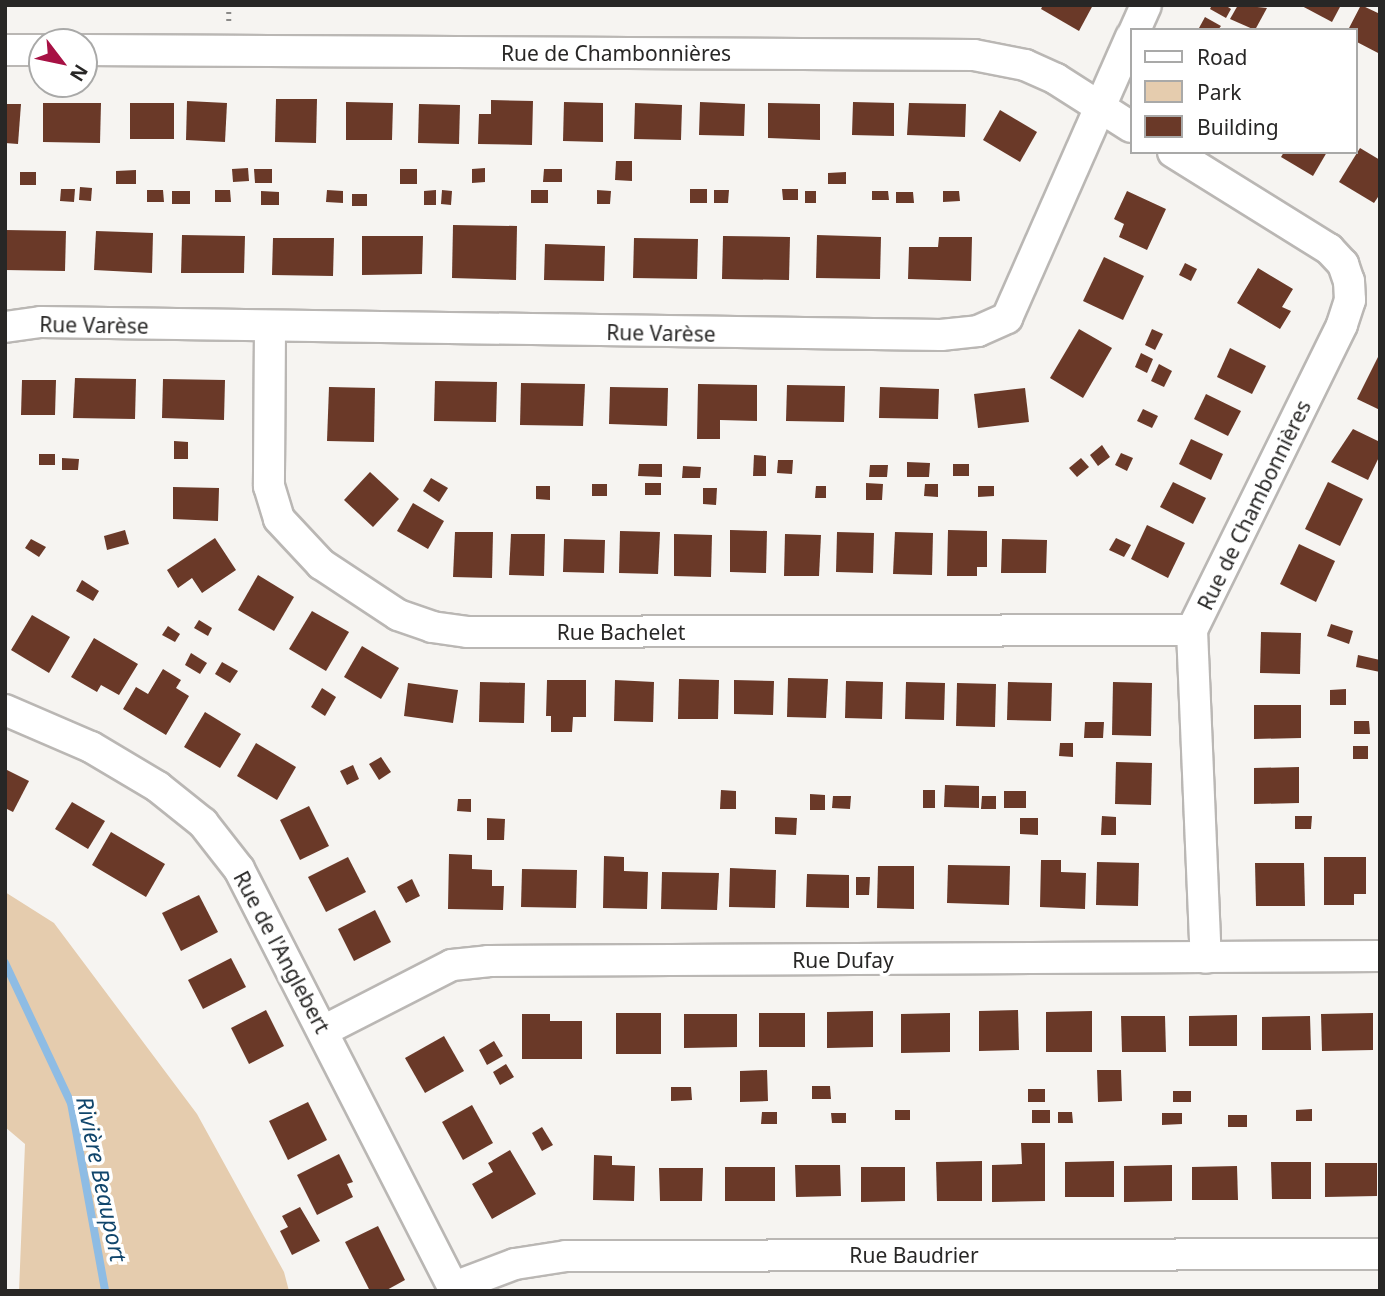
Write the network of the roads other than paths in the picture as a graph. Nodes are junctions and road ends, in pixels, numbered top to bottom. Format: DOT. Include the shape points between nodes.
graph roads {
  1 [pos="1146,5"];
  2 [pos="1136,28"];
  3 [pos="1130,39"];
  4 [pos="5,50"];
  5 [pos="28,50"];
  6 [pos="98,50"];
  7 [pos="1098,106"];
  8 [pos="1130,126"];
  9 [pos="1176,154"];
  10 [pos="5,327"];
  11 [pos="271,329"];
  12 [pos="1192,630"];
  13 [pos="5,710"];
  14 [pos="1380,956"];
  15 [pos="1206,958"];
  16 [pos="323,1031"];
  17 [pos="1380,1254"];
  18 [pos="454,1289"];
  1 -- 2 [label="street"];
  3 -- 7 [label="street, Rue Varèse"];
  4 -- 5 [label="street"];
  6 -- 7 [label="street, Rue de Chambonnières" via="974,55 1025,65"];
  7 -- 8 [label="street, Rue de Chambonnières"];
  7 -- 11 [label="street, Rue Varèse" via="1051,226 1007,318 978,331 942,335"];
  9 -- 12 [label="street, Rue de Chambonnières" via="1329,249 1343,264 1350,300 1342,325"];
  10 -- 11 [label="street, Rue Varèse" via="41,322"];
  11 -- 12 [label="street, Rue Bachelet" via="269,486 279,519 320,564 398,615 432,627 467,632"];
  12 -- 15 [label="street, Rue de Chambonnières"];
  13 -- 16 [label="street, Rue de l'Anglebert" via="91,747 158,787 203,823 239,869"];
  14 -- 15 [label="street, Rue Dufay"];
  15 -- 16 [label="street, Rue Dufay" via="488,961 452,965"];
  16 -- 18 [label="street, Rue de l'Anglebert"];
  17 -- 18 [label="street, Rue Baudrier" via="566,1256 515,1264"];
}
